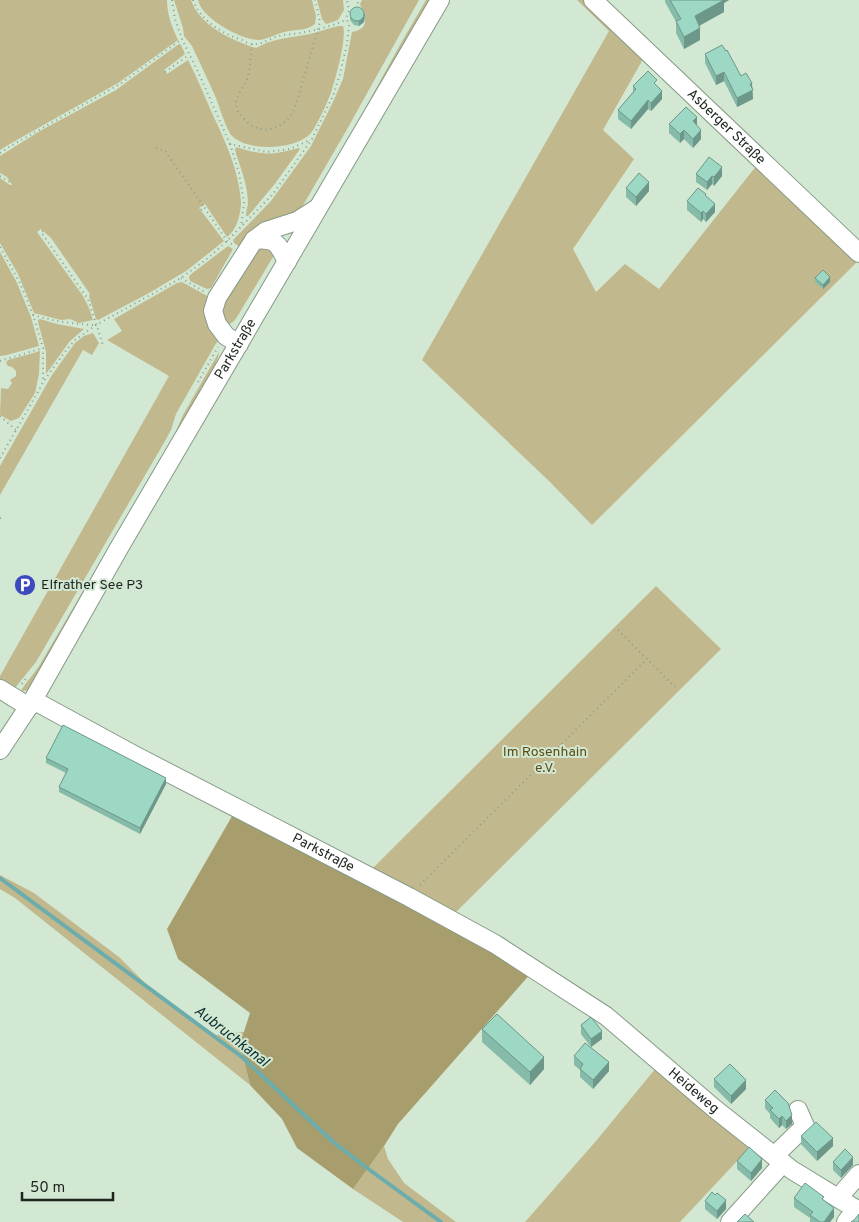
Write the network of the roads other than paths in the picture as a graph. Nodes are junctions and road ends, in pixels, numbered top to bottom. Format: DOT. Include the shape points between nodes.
graph roads {
  1 [pos="440,0"];
  2 [pos="593,0"];
  3 [pos="319,207"];
  4 [pos="254,240"];
  5 [pos="859,252"];
  6 [pos="287,262"];
  7 [pos="239,344"];
  8 [pos="0,689"];
  9 [pos="31,704"];
  10 [pos="0,750"];
  11 [pos="606,1016"];
  12 [pos="798,1110"];
  13 [pos="779,1159"];
  14 [pos="859,1174"];
  15 [pos="838,1198"];
  16 [pos="854,1214"];
  17 [pos="730,1222"];
  1 -- 3 [label="street, Parkstraße"];
  2 -- 5 [label="street, Asberger Straße"];
  3 -- 4 [label="street" via="298,221 266,231"];
  3 -- 6 [label="street, Parkstraße"];
  4 -- 6 [label="street" via="266,238 275,242"];
  4 -- 7 [label="street" via="217,298 213,311 226,336"];
  6 -- 7 [label="street, Parkstraße"];
  7 -- 9 [label="street, Parkstraße"];
  8 -- 9 [label="street"];
  9 -- 10 [label="street, Parkstraße"];
  9 -- 11 [label="street, Parkstraße" via="409,897 495,944"];
  11 -- 13 [label="street, Heideweg"];
  12 -- 13 [label="street" via="805,1126"];
  13 -- 15 [label="street, Heideweg"];
  13 -- 17 [label="street"];
  14 -- 15 [label="street"];
  15 -- 16 [label="street, Heideweg"];
}
